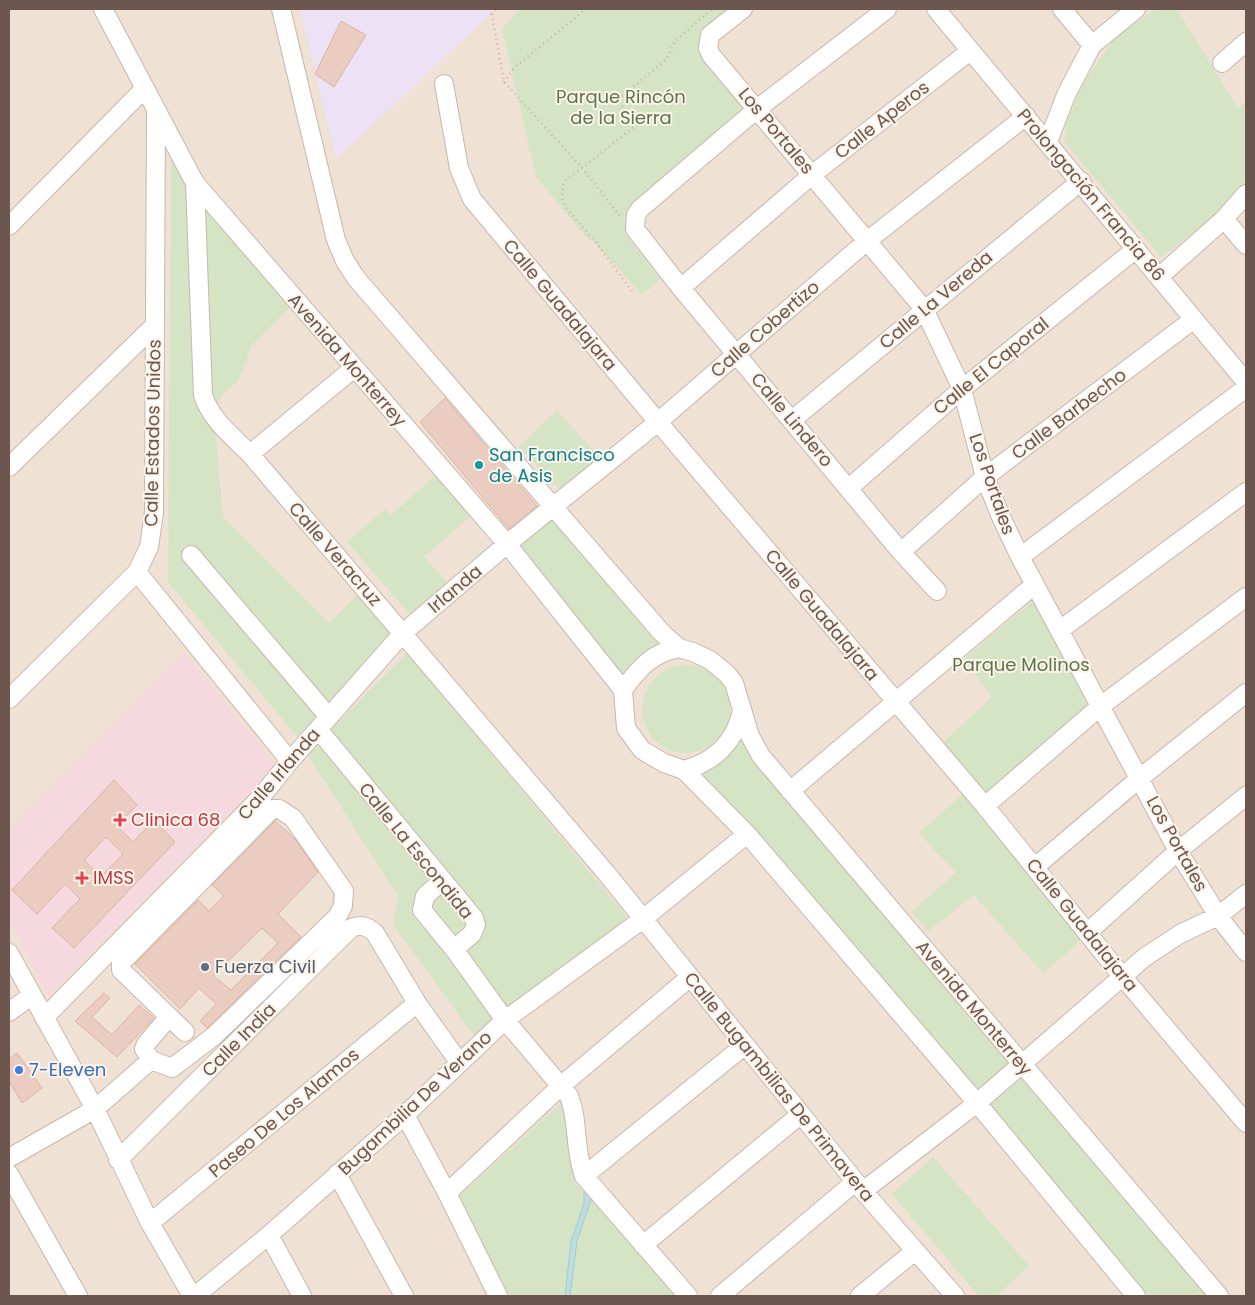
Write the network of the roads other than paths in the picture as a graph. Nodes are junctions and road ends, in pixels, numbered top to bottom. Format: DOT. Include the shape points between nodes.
graph roads {
  1 [pos="103,9"];
  2 [pos="281,9"];
  3 [pos="743,9"];
  4 [pos="887,9"];
  5 [pos="936,9"];
  6 [pos="1062,9"];
  7 [pos="1136,9"];
  8 [pos="1246,42"];
  9 [pos="1092,45"];
  10 [pos="970,50"];
  11 [pos="1222,63"];
  12 [pos="444,84"];
  13 [pos="145,88"];
  14 [pos="757,109"];
  15 [pos="156,110"];
  16 [pos="1026,116"];
  17 [pos="1048,142"];
  18 [pos="813,174"];
  19 [pos="1081,181"];
  20 [pos="196,183"];
  21 [pos="1246,194"];
  22 [pos="1224,219"];
  23 [pos="9,226"];
  24 [pos="866,241"];
  25 [pos="1246,245"];
  26 [pos="1136,249"];
  27 [pos="1160,276"];
  28 [pos="681,288"];
  29 [pos="924,309"];
  30 [pos="1194,319"];
  31 [pos="155,325"];
  32 [pos="738,354"];
  33 [pos="354,368"];
  34 [pos="1246,382"];
  35 [pos="1246,388"];
  36 [pos="962,389"];
  37 [pos="792,420"];
  38 [pos="658,422"];
  39 [pos="250,454"];
  40 [pos="9,467"];
  41 [pos="985,477"];
  42 [pos="849,488"];
  43 [pos="1246,492"];
  44 [pos="552,508"];
  45 [pos="507,544"];
  46 [pos="901,552"];
  47 [pos="190,555"];
  48 [pos="1020,558"];
  49 [pos="137,572"];
  50 [pos="1034,585"];
  51 [pos="937,591"];
  52 [pos="1246,597"];
  53 [pos="1060,630"];
  54 [pos="403,633"];
  55 [pos="679,648"];
  56 [pos="623,690"];
  57 [pos="1246,693"];
  58 [pos="9,699"];
  59 [pos="897,703"];
  60 [pos="1102,706"];
  61 [pos="742,711"];
  62 [pos="323,723"];
  63 [pos="290,761"];
  64 [pos="684,770"];
  65 [pos="1140,778"];
  66 [pos="790,791"];
  67 [pos="1246,796"];
  68 [pos="985,806"];
  69 [pos="747,834"];
  70 [pos="1178,851"];
  71 [pos="1035,867"];
  72 [pos="607,874"];
  73 [pos="442,881"];
  74 [pos="1246,894"];
  75 [pos="1218,916"];
  76 [pos="643,919"];
  77 [pos="1087,933"];
  78 [pos="454,949"];
  79 [pos="1246,952"];
  80 [pos="11,965"];
  81 [pos="1122,976"];
  82 [pos="689,978"];
  83 [pos="31,996"];
  84 [pos="417,1003"];
  85 [pos="9,1012"];
  86 [pos="169,1017"];
  87 [pos="44,1018"];
  88 [pos="505,1020"];
  89 [pos="185,1032"];
  90 [pos="745,1045"];
  91 [pos="151,1060"];
  92 [pos="459,1062"];
  93 [pos="1022,1064"];
  94 [pos="562,1085"];
  95 [pos="977,1103"];
  96 [pos="95,1109"];
  97 [pos="801,1114"];
  98 [pos="406,1115"];
  99 [pos="1246,1123"];
  100 [pos="9,1158"];
  101 [pos="118,1160"];
  102 [pos="9,1174"];
  103 [pos="337,1174"];
  104 [pos="584,1176"];
  105 [pos="859,1186"];
  106 [pos="447,1193"];
  107 [pos="150,1223"];
  108 [pos="269,1235"];
  109 [pos="643,1245"];
  110 [pos="916,1251"];
  111 [pos="492,1293"];
  112 [pos="78,1296"];
  113 [pos="193,1296"];
  114 [pos="302,1296"];
  115 [pos="404,1296"];
  116 [pos="688,1296"];
  117 [pos="720,1296"];
  118 [pos="860,1296"];
  119 [pos="955,1296"];
  120 [pos="1136,1296"];
  121 [pos="1218,1296"];
  1 -- 13 [label="street, Avenida Monterrey"];
  2 -- 44 [label="street, Avenida Monterrey" via="336,240 345,262"];
  3 -- 14 [label="street, Los Portales" via="715,30 708,42 711,55"];
  4 -- 14 [label="street"];
  5 -- 10 [label="street, Prolongación Francia 86"];
  6 -- 9 [label="street"];
  7 -- 9 [label="street"];
  8 -- 11 [label="street"];
  9 -- 17 [label="street" via="1066,95"];
  10 -- 16 [label="street, Prolongación Francia 86"];
  10 -- 18 [label="street, Calle Aperos"];
  12 -- 38 [label="street, Calle Guadalajara" via="460,168 472,199"];
  13 -- 15 [label="street, Avenida Monterrey"];
  13 -- 23 [label="street"];
  14 -- 18 [label="street, Los Portales"];
  14 -- 28 [label="street, Calle Lindero" via="636,219 635,229 639,236"];
  15 -- 20 [label="street, Avenida Monterrey"];
  15 -- 31 [label="street, Calle Estados Unidos"];
  16 -- 17 [label="street, Prolongación Francia 86"];
  16 -- 24 [label="street, Calle Cobertizo"];
  17 -- 19 [label="street, Prolongación Francia 86"];
  18 -- 24 [label="street, Los Portales"];
  18 -- 28 [label="street, Calle Aperos"];
  19 -- 26 [label="street, Prolongación Francia 86"];
  19 -- 29 [label="street, Calle La Vereda"];
  20 -- 33 [label="street, Avenida Monterrey"];
  20 -- 39 [label="street, Calle Veracruz" via="203,395 218,423"];
  21 -- 22 [label="street"];
  22 -- 25 [label="street"];
  22 -- 27 [label="street"];
  24 -- 29 [label="street, Los Portales"];
  24 -- 32 [label="street, Calle Cobertizo"];
  26 -- 27 [label="street, Prolongación Francia 86"];
  26 -- 36 [label="street, Calle El Caporal"];
  27 -- 30 [label="street, Prolongación Francia 86"];
  28 -- 32 [label="street, Calle Lindero"];
  29 -- 36 [label="street, Los Portales"];
  29 -- 37 [label="street, Calle La Vereda"];
  30 -- 34 [label="street, Prolongación Francia 86"];
  30 -- 41 [label="street, Calle Barbecho"];
  31 -- 40 [label="street"];
  31 -- 49 [label="street, Calle Estados Unidos" via="154,512 149,547"];
  32 -- 37 [label="street, Calle Lindero"];
  32 -- 38 [label="street, Calle Cobertizo"];
  33 -- 39 [label="street"];
  33 -- 45 [label="street, Avenida Monterrey"];
  35 -- 48 [label="street"];
  36 -- 41 [label="street, Los Portales"];
  36 -- 42 [label="street, Calle El Caporal"];
  37 -- 42 [label="street, Calle Lindero"];
  38 -- 44 [label="street, Calle Cobertizo"];
  38 -- 59 [label="street, Calle Guadalajara"];
  39 -- 54 [label="street, Calle Veracruz"];
  41 -- 46 [label="street, Calle Barbecho"];
  41 -- 48 [label="street, Los Portales"];
  42 -- 46 [label="street, Calle Lindero"];
  43 -- 53 [label="street"];
  44 -- 45 [label="street, Calle Cobertizo"];
  44 -- 55 [label="street, Avenida Monterrey" via="649,619"];
  45 -- 54 [label="street, Irlanda"];
  45 -- 56 [label="street, Avenida Monterrey"];
  46 -- 51 [label="street, Calle Lindero"];
  47 -- 62 [label="street, Calle La Escondida"];
  48 -- 50 [label="street, Los Portales"];
  49 -- 58 [label="street, Calle Estados Unidos"];
  49 -- 63 [label="street"];
  50 -- 53 [label="street, Los Portales"];
  50 -- 59 [label="street"];
  52 -- 60 [label="street"];
  53 -- 60 [label="street, Los Portales"];
  54 -- 62 [label="street, Calle Irlanda"];
  54 -- 72 [label="street, Calle Veracruz"];
  55 -- 56 [label="street" via="655,656"];
  55 -- 61 [label="street, Avenida Monterrey" via="721,668 734,683"];
  56 -- 64 [label="street" via="626,728 642,750"];
  57 -- 65 [label="street"];
  59 -- 66 [label="street"];
  59 -- 68 [label="street, Calle Guadalajara"];
  60 -- 65 [label="street, Los Portales"];
  60 -- 68 [label="street"];
  61 -- 64 [label="street" via="734,733 718,753 706,762"];
  61 -- 66 [label="street, Avenida Monterrey" via="750,736 762,756"];
  62 -- 63 [label="street, Calle Irlanda"];
  62 -- 73 [label="street, Calle La Escondida"];
  63 -- 87 [label="street, Calle Irlanda" via="260,798"];
  64 -- 69 [label="street"];
  65 -- 70 [label="street, Los Portales"];
  65 -- 71 [label="street"];
  66 -- 93 [label="street, Avenida Monterrey"];
  67 -- 70 [label="street"];
  68 -- 71 [label="street, Calle Guadalajara"];
  69 -- 76 [label="street, Bugambilia De Verano"];
  69 -- 95 [label="street"];
  70 -- 75 [label="street, Los Portales"];
  70 -- 77 [label="street"];
  71 -- 77 [label="street, Calle Guadalajara"];
  72 -- 76 [label="street, Calle Bugambilias De Primavera"];
  73 -- 78 [label="street" via="425,896 422,910"];
  73 -- 78 [label="street, Calle La Escondida" via="474,918 476,925 472,934"];
  74 -- 75 [label="street"];
  75 -- 79 [label="street, Los Portales"];
  75 -- 81 [label="street" via="1158,947"];
  76 -- 82 [label="street, Calle Bugambilias De Primavera"];
  76 -- 88 [label="street, Bugambilia De Verano"];
  77 -- 81 [label="street, Calle Guadalajara"];
  78 -- 88 [label="street"];
  80 -- 83 [label="street"];
  81 -- 93 [label="street"];
  81 -- 99 [label="street, Calle Guadalajara"];
  82 -- 90 [label="street, Calle Bugambilias De Primavera"];
  82 -- 94 [label="street"];
  83 -- 85 [label="street"];
  83 -- 87 [label="street"];
  84 -- 92 [label="street"];
  84 -- 101 [label="street, Calle India" via="377,936 362,925 351,928"];
  84 -- 107 [label="street, Paseo De Los Alamos"];
  86 -- 89 [label="street"];
  86 -- 91 [label="street" via="144,1046"];
  86 -- 91 [label="street" via="121,970 121,963 272,809 279,808 293,818 344,891 343,906 336,917 196,1051 172,1068"];
  87 -- 96 [label="street"];
  88 -- 92 [label="street, Bugambilia De Verano"];
  88 -- 94 [label="street"];
  90 -- 97 [label="street, Calle Bugambilias De Primavera"];
  90 -- 104 [label="street"];
  91 -- 96 [label="street"];
  92 -- 98 [label="street, Bugambilia De Verano"];
  93 -- 95 [label="street"];
  93 -- 121 [label="street, Avenida Monterrey"];
  94 -- 104 [label="street" via="573,1104"];
  94 -- 106 [label="street"];
  95 -- 105 [label="street"];
  95 -- 120 [label="street"];
  96 -- 100 [label="street"];
  96 -- 101 [label="street"];
  97 -- 105 [label="street, Calle Bugambilias De Primavera"];
  97 -- 109 [label="street"];
  98 -- 103 [label="street, Bugambilia De Verano"];
  98 -- 106 [label="street"];
  101 -- 107 [label="street"];
  102 -- 112 [label="street"];
  103 -- 108 [label="street, Bugambilia De Verano"];
  103 -- 115 [label="street"];
  104 -- 109 [label="street"];
  105 -- 110 [label="street, Calle Bugambilias De Primavera"];
  105 -- 117 [label="street"];
  106 -- 111 [label="street"];
  107 -- 113 [label="street"];
  108 -- 113 [label="street, Bugambilia De Verano"];
  108 -- 114 [label="street"];
  109 -- 116 [label="street"];
  110 -- 118 [label="street"];
  110 -- 119 [label="street, Calle Bugambilias De Primavera"];
}
